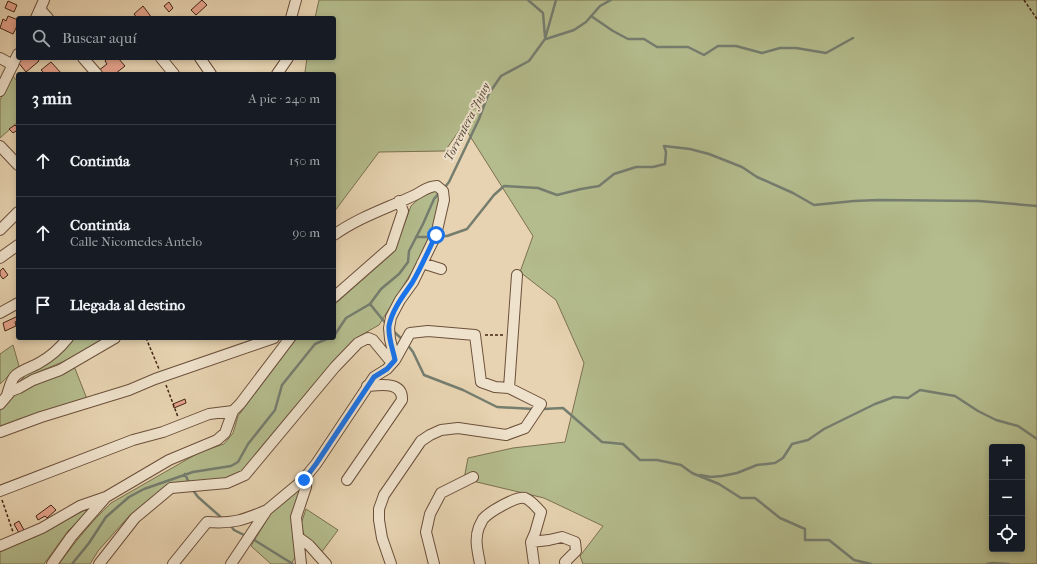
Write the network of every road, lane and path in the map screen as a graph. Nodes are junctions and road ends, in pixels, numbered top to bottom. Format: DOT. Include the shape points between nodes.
graph roads {
  1 [pos="296,0"];
  2 [pos="1024,0"];
  3 [pos="292,16"];
  4 [pos="1037,19"];
  5 [pos="0,58"];
  6 [pos="16,60"];
  7 [pos="85,60"];
  8 [pos="163,60"];
  9 [pos="202,60"];
  10 [pos="287,60"];
  11 [pos="14,70"];
  12 [pos="95,72"];
  13 [pos="172,72"];
  14 [pos="210,72"];
  15 [pos="278,72"];
  16 [pos="0,91"];
  17 [pos="0,146"];
  18 [pos="16,163"];
  19 [pos="399,201"];
  20 [pos="16,214"];
  21 [pos="0,230"];
  22 [pos="336,234"];
  23 [pos="16,246"];
  24 [pos="0,258"];
  25 [pos="422,263"];
  26 [pos="441,268"];
  27 [pos="517,275"];
  28 [pos="336,295"];
  29 [pos="16,304"];
  30 [pos="0,313"];
  31 [pos="475,335"];
  32 [pos="513,335"];
  33 [pos="66,340"];
  34 [pos="112,340"];
  35 [pos="268,340"];
  36 [pos="288,340"];
  37 [pos="394,362"];
  38 [pos="368,386"];
  39 [pos="509,388"];
  40 [pos="7,395"];
  41 [pos="0,404"];
  42 [pos="233,411"];
  43 [pos="0,432"];
  44 [pos="473,477"];
  45 [pos="304,480"];
  46 [pos="347,480"];
  47 [pos="0,491"];
  48 [pos="0,496"];
  49 [pos="106,497"];
  50 [pos="267,510"];
  51 [pos="298,537"];
  52 [pos="16,539"];
  53 [pos="531,542"];
  54 [pos="0,546"];
  55 [pos="52,564"];
  56 [pos="100,564"];
  57 [pos="173,564"];
  58 [pos="231,564"];
  59 [pos="301,564"];
  60 [pos="326,564"];
  61 [pos="391,564"];
  62 [pos="434,564"];
  63 [pos="480,564"];
  64 [pos="534,564"];
  65 [pos="566,564"];
  1 -- 3 [label="street"];
  2 -- 4 [label="path"];
  5 -- 11 [label="street"];
  6 -- 11 [label="street"];
  7 -- 12 [label="street"];
  8 -- 13 [label="street"];
  9 -- 14 [label="street"];
  10 -- 15 [label="street"];
  11 -- 16 [label="street"];
  17 -- 18 [label="street"];
  19 -- 22 [label="street"];
  19 -- 25 [label="street" via="429,186 438,186 443,191 444,200 436,235"];
  19 -- 28 [label="street" via="403,211 391,247"];
  20 -- 21 [label="street"];
  23 -- 24 [label="street"];
  25 -- 26 [label="street"];
  25 -- 37 [label="street" via="391,317 389,328"];
  27 -- 32 [label="street"];
  29 -- 30 [label="street"];
  31 -- 32 [label="path"];
  31 -- 37 [label="street" via="428,331 410,333"];
  31 -- 39 [label="street" via="481,382"];
  32 -- 39 [label="street"];
  33 -- 40 [label="street" via="40,363 16,375"];
  34 -- 40 [label="street" via="60,370 33,380"];
  35 -- 43 [label="street" via="129,390"];
  36 -- 42 [label="street"];
  37 -- 38 [label="street" via="374,377"];
  37 -- 56 [label="street" via="373,340 368,338 358,343 245,475 228,483 171,488 135,518"];
  38 -- 45 [label="street"];
  38 -- 46 [label="street" via="395,387 400,391 402,400"];
  39 -- 61 [label="street" via="541,404 525,428 506,435 458,428 441,430 430,435 421,441 384,495 379,509 379,520"];
  40 -- 41 [label="street"];
  42 -- 47 [label="street" via="209,414 163,432 133,440"];
  42 -- 49 [label="street" via="225,433 217,440 169,460"];
  44 -- 62 [label="street" via="441,493 430,514 426,532"];
  45 -- 50 [label="street"];
  45 -- 51 [label="street" via="306,487 296,517"];
  48 -- 52 [label="path"];
  49 -- 52 [label="street" via="80,506 42,528"];
  49 -- 55 [label="street" via="71,537"];
  50 -- 57 [label="street" via="243,520 207,522"];
  50 -- 58 [label="street"];
  51 -- 59 [label="street"];
  51 -- 60 [label="street"];
  52 -- 54 [label="street"];
  53 -- 63 [label="street" via="541,512 534,503 524,498 516,499 483,519 478,528 476,545"];
  53 -- 64 [label="street"];
  53 -- 65 [label="street" via="562,537 575,542 576,551 565,562"];
}
